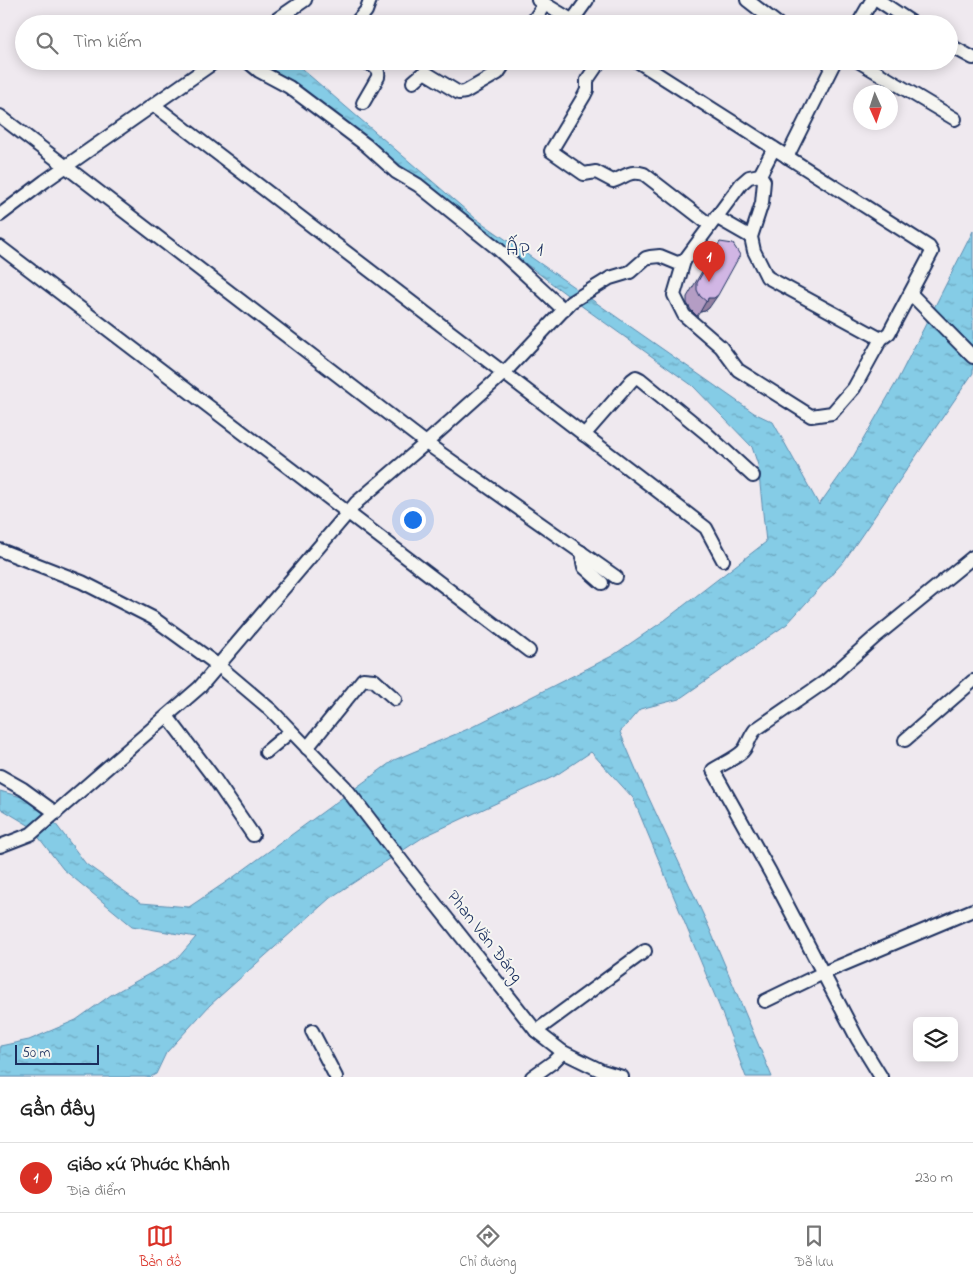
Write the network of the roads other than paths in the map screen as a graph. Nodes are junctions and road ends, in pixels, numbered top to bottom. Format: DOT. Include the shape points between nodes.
graph roads {
  1 [pos="304,0"];
  2 [pos="370,0"];
  3 [pos="587,0"];
  4 [pos="747,0"];
  5 [pos="872,0"];
  6 [pos="878,0"];
  7 [pos="541,2"];
  8 [pos="283,15"];
  9 [pos="363,15"];
  10 [pos="535,15"];
  11 [pos="563,15"];
  12 [pos="579,15"];
  13 [pos="766,15"];
  14 [pos="863,15"];
  15 [pos="900,15"];
  16 [pos="958,50"];
  17 [pos="973,58"];
  18 [pos="204,70"];
  19 [pos="258,70"];
  20 [pos="378,70"];
  21 [pos="500,70"];
  22 [pos="594,70"];
  23 [pos="651,70"];
  24 [pos="828,70"];
  25 [pos="873,70"];
  26 [pos="413,82"];
  27 [pos="363,103"];
  28 [pos="154,106"];
  29 [pos="0,116"];
  30 [pos="955,119"];
  31 [pos="774,148"];
  32 [pos="787,157"];
  33 [pos="65,167"];
  34 [pos="760,175"];
  35 [pos="0,215"];
  36 [pos="713,221"];
  37 [pos="751,237"];
  38 [pos="0,247"];
  39 [pos="684,261"];
  40 [pos="911,294"];
  41 [pos="568,306"];
  42 [pos="881,338"];
  43 [pos="973,357"];
  44 [pos="504,373"];
  45 [pos="584,435"];
  46 [pos="426,443"];
  47 [pos="753,476"];
  48 [pos="348,513"];
  49 [pos="0,550"];
  50 [pos="581,552"];
  51 [pos="973,557"];
  52 [pos="724,560"];
  53 [pos="616,577"];
  54 [pos="602,583"];
  55 [pos="529,651"];
  56 [pos="216,669"];
  57 [pos="973,681"];
  58 [pos="395,699"];
  59 [pos="167,716"];
  60 [pos="286,735"];
  61 [pos="906,740"];
  62 [pos="308,748"];
  63 [pos="269,750"];
  64 [pos="3,778"];
  65 [pos="54,814"];
  66 [pos="253,835"];
  67 [pos="0,846"];
  68 [pos="973,910"];
  69 [pos="645,951"];
  70 [pos="823,973"];
  71 [pos="765,1001"];
  72 [pos="312,1031"];
  73 [pos="536,1031"];
  74 [pos="563,1052"];
  75 [pos="601,1074"];
  76 [pos="336,1077"];
  77 [pos="532,1077"];
  78 [pos="622,1077"];
  79 [pos="881,1077"];
  1 -- 8 [label="street"];
  2 -- 9 [label="street"];
  3 -- 12 [label="street"];
  4 -- 13 [label="street"];
  5 -- 14 [label="street"];
  6 -- 15 [label="street"];
  7 -- 10 [label="street"];
  7 -- 11 [label="street"];
  16 -- 17 [label="street"];
  18 -- 28 [label="street"];
  19 -- 41 [label="street" via="290,87"];
  20 -- 27 [label="street" via="378,77"];
  21 -- 26 [label="street" via="459,93 426,73"];
  22 -- 36 [label="street" via="587,80 584,96 551,151 584,174 596,172 613,181 626,174 644,174"];
  23 -- 31 [label="street"];
  24 -- 32 [label="street"];
  25 -- 30 [label="street"];
  28 -- 33 [label="street"];
  28 -- 44 [label="street"];
  29 -- 33 [label="street"];
  31 -- 32 [label="street"];
  31 -- 34 [label="street"];
  32 -- 40 [label="street" via="929,247 932,252"];
  33 -- 35 [label="street"];
  33 -- 46 [label="street"];
  34 -- 36 [label="street" via="740,184"];
  34 -- 37 [label="street" via="764,181 762,202"];
  36 -- 37 [label="street"];
  36 -- 39 [label="street"];
  37 -- 42 [label="street" via="767,277"];
  38 -- 48 [label="street"];
  39 -- 41 [label="street" via="677,263 660,256 650,257 630,272 614,276 586,292"];
  39 -- 42 [label="street" via="674,295 684,316 721,347 738,370 811,416 832,413 854,388"];
  40 -- 42 [label="street" via="889,334"];
  40 -- 43 [label="street"];
  41 -- 44 [label="street"];
  44 -- 45 [label="street"];
  44 -- 46 [label="street"];
  45 -- 47 [label="street" via="636,378 706,433"];
  45 -- 52 [label="street" via="706,528"];
  46 -- 48 [label="street"];
  46 -- 50 [label="street"];
  48 -- 55 [label="street"];
  48 -- 56 [label="street"];
  49 -- 56 [label="street, Phan Văn Đáng" via="82,582 153,618"];
  50 -- 53 [label="street"];
  50 -- 54 [label="street" via="584,567"];
  51 -- 70 [label="street" via="826,681 755,730 745,749 713,770"];
  56 -- 59 [label="street"];
  56 -- 60 [label="street, Phan Văn Đáng" via="270,710"];
  57 -- 61 [label="street"];
  58 -- 62 [label="street" via="374,680 363,679"];
  59 -- 65 [label="street"];
  59 -- 66 [label="street"];
  60 -- 62 [label="street, Phan Văn Đáng"];
  60 -- 63 [label="street"];
  62 -- 73 [label="street, Phan Văn Đáng" via="345,787"];
  64 -- 65 [label="street"];
  65 -- 67 [label="street" via="31,834"];
  68 -- 70 [label="street"];
  69 -- 73 [label="street"];
  70 -- 71 [label="street"];
  70 -- 79 [label="street"];
  72 -- 76 [label="street"];
  73 -- 74 [label="street, Phan Văn Đáng"];
  74 -- 75 [label="street, Phan Văn Đáng"];
  74 -- 77 [label="street"];
  75 -- 78 [label="street, Phan Văn Đáng"];
}
